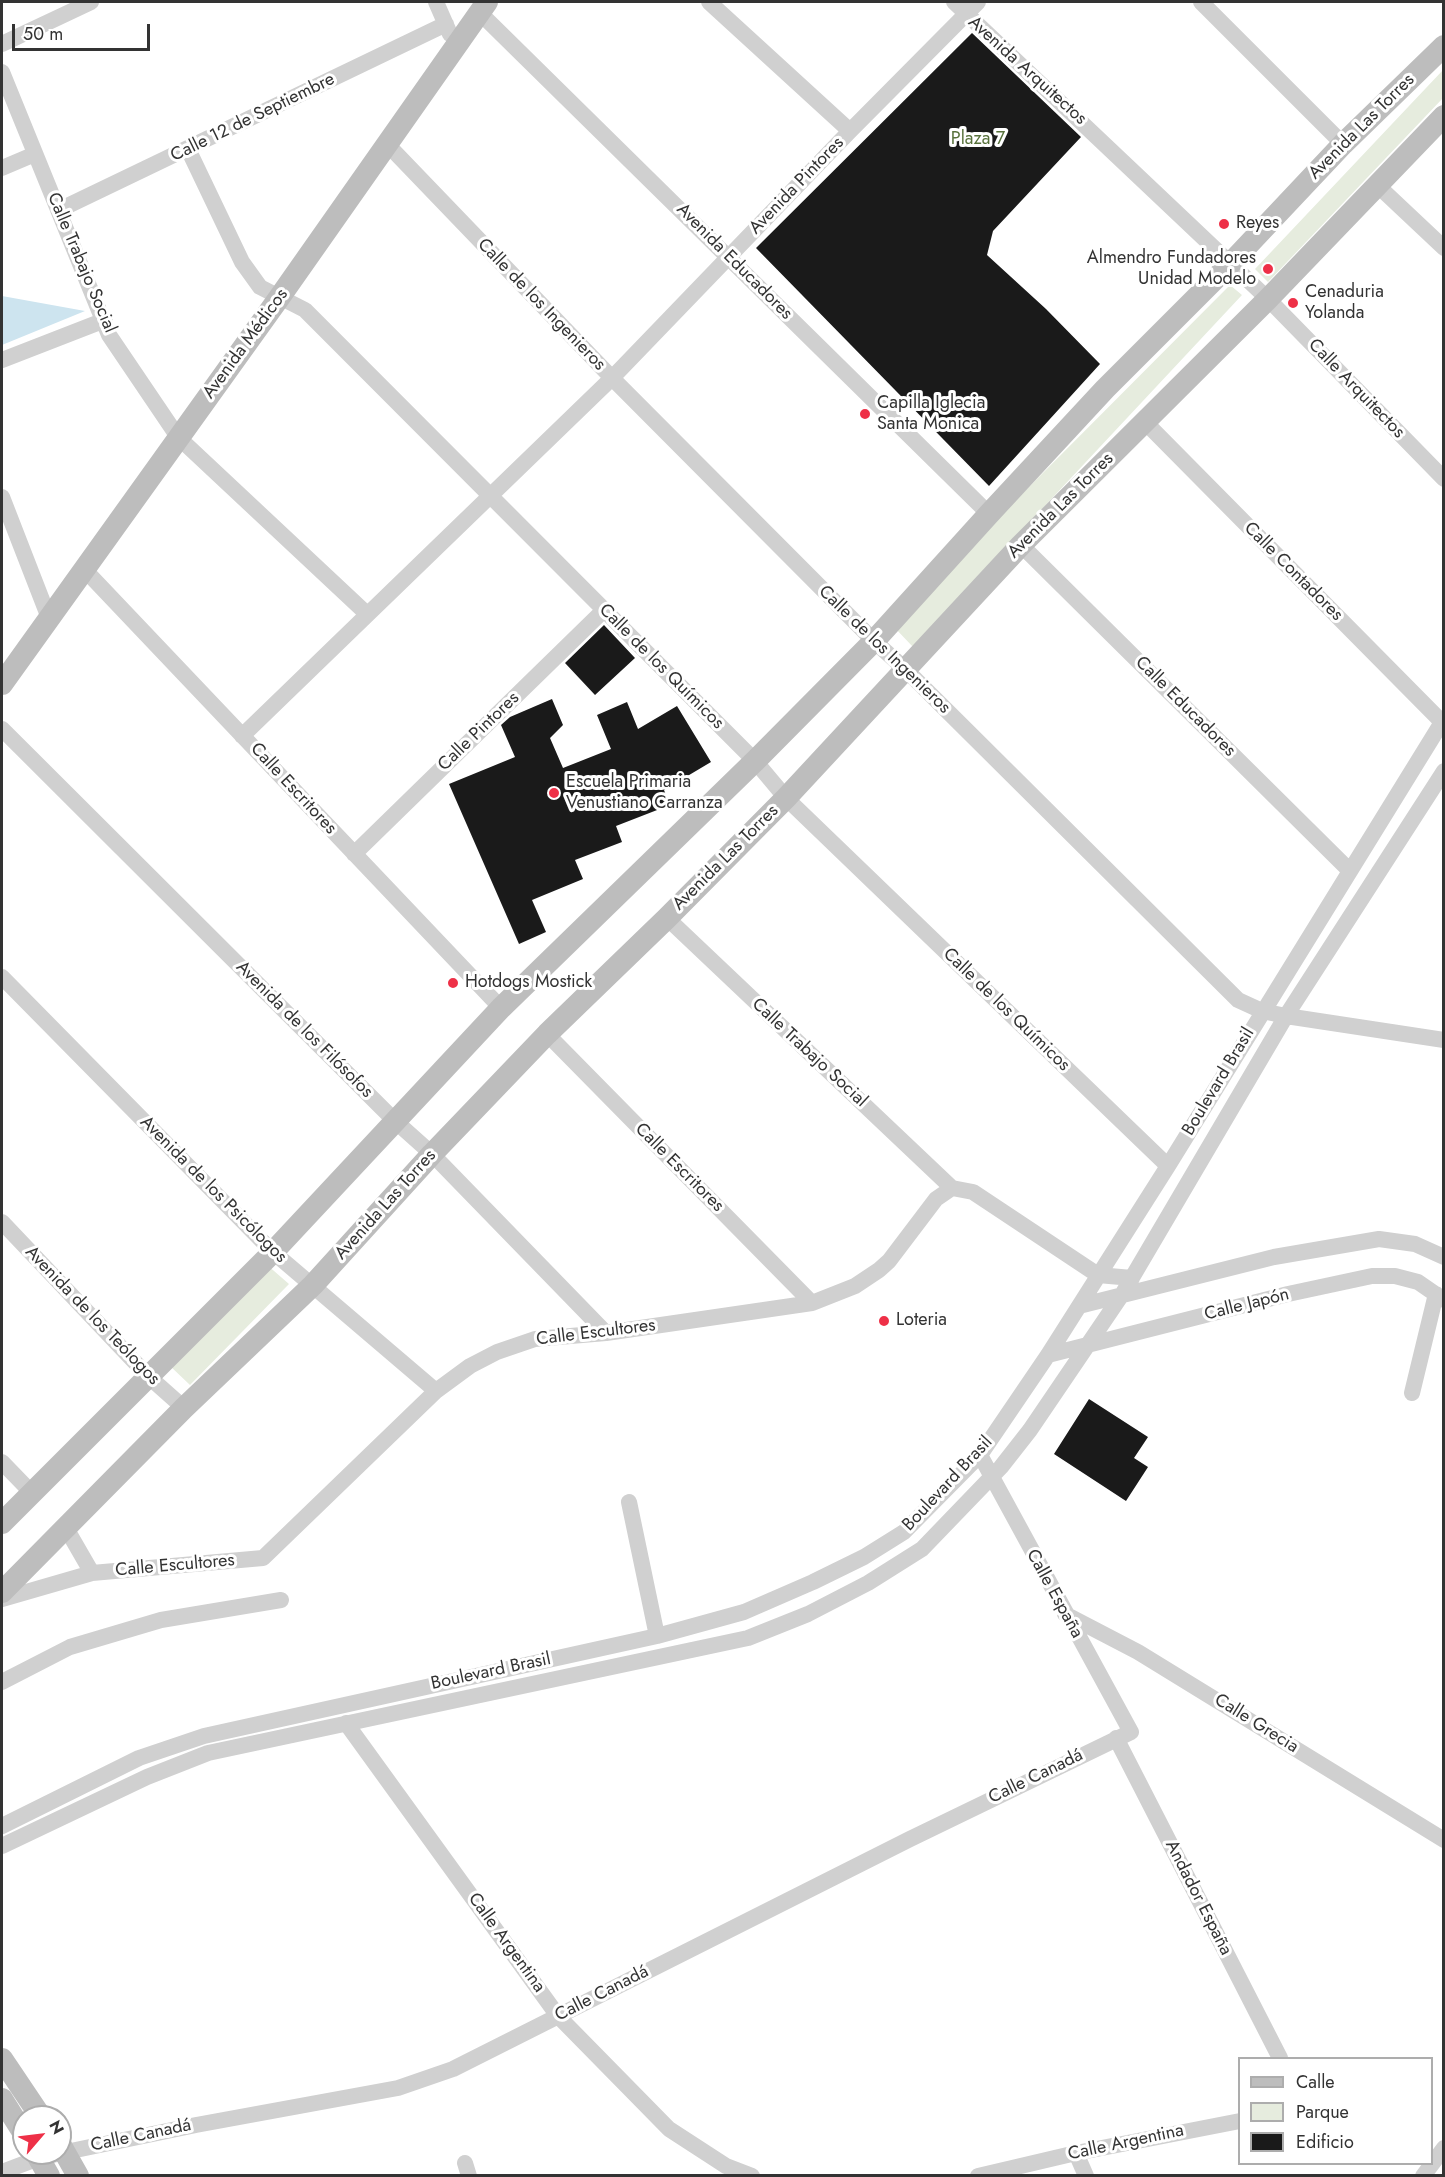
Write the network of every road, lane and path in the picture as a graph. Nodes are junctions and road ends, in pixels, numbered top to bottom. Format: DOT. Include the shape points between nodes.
graph roads {
  1 [pos="91,2"];
  2 [pos="436,2"];
  3 [pos="709,2"];
  4 [pos="978,2"];
  5 [pos="1201,2"];
  6 [pos="483,7"];
  7 [pos="960,8"];
  8 [pos="446,24"];
  9 [pos="2,44"];
  10 [pos="1443,46"];
  11 [pos="456,47"];
  12 [pos="2,72"];
  13 [pos="1443,116"];
  14 [pos="850,131"];
  15 [pos="387,144"];
  16 [pos="1343,144"];
  17 [pos="188,149"];
  18 [pos="35,154"];
  19 [pos="2,168"];
  20 [pos="1376,184"];
  21 [pos="58,210"];
  22 [pos="1443,248"];
  23 [pos="729,257"];
  24 [pos="1230,264"];
  25 [pos="279,298"];
  26 [pos="1268,299"];
  27 [pos="105,320"];
  28 [pos="2,360"];
  29 [pos="612,378"];
  30 [pos="1145,422"];
  31 [pos="178,437"];
  32 [pos="1443,479"];
  33 [pos="489,495"];
  34 [pos="2,497"];
  35 [pos="989,514"];
  36 [pos="1021,545"];
  37 [pos="84,569"];
  38 [pos="604,610"];
  39 [pos="367,614"];
  40 [pos="49,618"];
  41 [pos="874,641"];
  42 [pos="906,670"];
  43 [pos="2,684"];
  44 [pos="1443,721"];
  45 [pos="2,729"];
  46 [pos="242,735"];
  47 [pos="755,761"];
  48 [pos="1443,771"];
  49 [pos="786,798"];
  50 [pos="354,854"];
  51 [pos="1349,870"];
  52 [pos="667,918"];
  53 [pos="2,977"];
  54 [pos="501,1008"];
  55 [pos="1262,1011"];
  56 [pos="1286,1016"];
  57 [pos="547,1034"];
  58 [pos="1443,1041"];
  59 [pos="394,1120"];
  60 [pos="432,1154"];
  61 [pos="1168,1166"];
  62 [pos="952,1188"];
  63 [pos="2,1222"];
  64 [pos="273,1252"];
  65 [pos="1443,1257"];
  66 [pos="1098,1275"];
  67 [pos="313,1285"];
  68 [pos="1128,1286"];
  69 [pos="1440,1297"];
  70 [pos="812,1303"];
  71 [pos="1080,1306"];
  72 [pos="606,1334"];
  73 [pos="1086,1346"];
  74 [pos="1048,1355"];
  75 [pos="148,1376"];
  76 [pos="436,1391"];
  77 [pos="1412,1393"];
  78 [pos="184,1408"];
  79 [pos="980,1455"];
  80 [pos="2,1462"];
  81 [pos="992,1478"];
  82 [pos="31,1492"];
  83 [pos="629,1502"];
  84 [pos="2,1522"];
  85 [pos="66,1528"];
  86 [pos="92,1573"];
  87 [pos="2,1592"];
  88 [pos="2,1599"];
  89 [pos="281,1600"];
  90 [pos="1065,1614"];
  91 [pos="657,1636"];
  92 [pos="2,1682"];
  93 [pos="346,1723"];
  94 [pos="1123,1735"];
  95 [pos="2,1826"];
  96 [pos="1443,1840"];
  97 [pos="2,1846"];
  98 [pos="558,2016"];
  99 [pos="1280,2057"];
  100 [pos="2,2059"];
  101 [pos="2,2099"];
  102 [pos="33,2105"];
  103 [pos="12,2115"];
  104 [pos="1238,2121"];
  105 [pos="72,2146"];
  106 [pos="1443,2148"];
  107 [pos="1076,2153"];
  108 [pos="1433,2162"];
  109 [pos="29,2165"];
  110 [pos="2,2172"];
  111 [pos="752,2175"];
  112 [pos="978,2175"];
  113 [pos="1086,2175"];
  1 -- 9 [label="street"];
  2 -- 8 [label="street"];
  3 -- 14 [label="street"];
  4 -- 7 [label="street"];
  5 -- 16 [label="street"];
  6 -- 11 [label="main road, Avenida Médicos"];
  6 -- 23 [label="street, Avenida Educadores"];
  7 -- 14 [label="street, Avenida Arquitectos"];
  7 -- 24 [label="street, Avenida Arquitectos"];
  8 -- 11 [label="street"];
  8 -- 17 [label="street, Calle 12 de Septiembre"];
  10 -- 16 [label="main road, Avenida Las Torres"];
  11 -- 15 [label="main road, Avenida Médicos"];
  12 -- 18 [label="street, Calle Trabajo Social"];
  13 -- 20 [label="main road, Avenida Las Torres"];
  14 -- 23 [label="street, Avenida Pintores"];
  15 -- 25 [label="main road, Avenida Médicos"];
  15 -- 29 [label="street, Calle de los Ingenieros"];
  16 -- 24 [label="main road, Avenida Las Torres"];
  17 -- 21 [label="street, Calle 12 de Septiembre"];
  17 -- 25 [label="street, Calle de los Químicos" via="242,262 260,287"];
  18 -- 19 [label="street"];
  18 -- 21 [label="street, Calle Trabajo Social"];
  20 -- 22 [label="street"];
  20 -- 26 [label="main road, Avenida Las Torres"];
  21 -- 27 [label="street, Calle Trabajo Social"];
  23 -- 29 [label="street, Avenida Pintores"];
  23 -- 35 [label="street, Avenida Educadores"];
  24 -- 26 [label="street, Avenida Arquitectos"];
  24 -- 35 [label="main road, Avenida Las Torres" via="1105,389"];
  25 -- 31 [label="main road, Avenida Médicos"];
  25 -- 33 [label="street, Calle de los Químicos" via="305,310"];
  26 -- 30 [label="main road, Avenida Las Torres"];
  26 -- 32 [label="street, Calle Arquitectos"];
  27 -- 28 [label="street"];
  27 -- 31 [label="street, Calle Trabajo Social" via="110,335"];
  29 -- 33 [label="street, Avenida Pintores"];
  29 -- 41 [label="street, Calle de los Ingenieros"];
  30 -- 36 [label="main road, Avenida Las Torres"];
  30 -- 44 [label="street, Calle Contadores"];
  31 -- 37 [label="main road, Avenida Médicos"];
  31 -- 39 [label="street, Calle Trabajo Social"];
  33 -- 38 [label="street, Calle de los Químicos"];
  33 -- 39 [label="street"];
  34 -- 40 [label="street"];
  35 -- 41 [label="main road, Avenida Las Torres"];
  36 -- 42 [label="main road, Avenida Las Torres"];
  36 -- 51 [label="street, Calle Educadores"];
  37 -- 40 [label="main road, Avenida Médicos"];
  37 -- 46 [label="street, Calle Escritores"];
  38 -- 47 [label="street, Calle de los Químicos"];
  38 -- 50 [label="street, Calle Pintores"];
  39 -- 46 [label="street"];
  40 -- 43 [label="main road, Avenida Médicos"];
  41 -- 42 [label="street, Calle de los Ingenieros"];
  41 -- 47 [label="main road, Avenida Las Torres"];
  42 -- 49 [label="main road, Avenida Las Torres"];
  42 -- 55 [label="street, Calle de los Ingenieros" via="1238,1000"];
  44 -- 51 [label="street, Boulevard Brasil"];
  45 -- 59 [label="street, Avenida de los Filósofos"];
  46 -- 50 [label="street, Calle Escritores"];
  47 -- 49 [label="street, Calle de los Químicos"];
  47 -- 54 [label="main road, Avenida Las Torres"];
  48 -- 56 [label="street, Boulevard Brasil"];
  49 -- 52 [label="main road, Avenida Las Torres"];
  49 -- 61 [label="street, Calle de los Químicos"];
  50 -- 54 [label="street, Calle Escritores"];
  51 -- 55 [label="street, Boulevard Brasil"];
  52 -- 57 [label="main road, Avenida Las Torres"];
  52 -- 62 [label="street, Calle Trabajo Social"];
  53 -- 64 [label="street, Avenida de los Psicólogos"];
  54 -- 59 [label="main road, Avenida Las Torres"];
  55 -- 56 [label="street, Calle de los Ingenieros"];
  55 -- 61 [label="street, Boulevard Brasil"];
  56 -- 58 [label="street, Calle de los Ingenieros"];
  56 -- 68 [label="street, Boulevard Brasil"];
  57 -- 60 [label="main road, Avenida Las Torres"];
  57 -- 70 [label="street, Calle Escritores"];
  59 -- 60 [label="street, Avenida de los Filósofos"];
  59 -- 64 [label="main road, Avenida Las Torres"];
  60 -- 67 [label="main road, Avenida Las Torres"];
  60 -- 72 [label="street, Avenida de los Filósofos"];
  61 -- 66 [label="street, Boulevard Brasil"];
  62 -- 66 [label="street" via="973,1192"];
  62 -- 70 [label="street, Calle Escultores" via="936,1199 879,1270 855,1287"];
  63 -- 75 [label="street, Avenida de los Teólogos"];
  64 -- 67 [label="street, Avenida de los Psicólogos"];
  64 -- 75 [label="main road, Avenida Las Torres"];
  65 -- 68 [label="street" via="1415,1244 1379,1239"];
  66 -- 68 [label="street"];
  66 -- 71 [label="street, Boulevard Brasil"];
  67 -- 76 [label="street, Avenida de los Psicólogos"];
  67 -- 78 [label="main road, Avenida Las Torres"];
  68 -- 71 [label="street"];
  68 -- 73 [label="street, Boulevard Brasil"];
  69 -- 73 [label="street, Calle Japón" via="1418,1282 1372,1276"];
  69 -- 77 [label="street"];
  70 -- 72 [label="street, Calle Escultores"];
  71 -- 74 [label="street, Boulevard Brasil"];
  72 -- 76 [label="street, Calle Escultores" via="535,1340 497,1352"];
  73 -- 74 [label="street, Calle Japón"];
  73 -- 81 [label="street, Boulevard Brasil" via="1030,1430"];
  74 -- 79 [label="street, Boulevard Brasil"];
  75 -- 78 [label="street, Avenida de los Teólogos"];
  75 -- 82 [label="main road, Avenida Las Torres"];
  76 -- 86 [label="street, Calle Escultores" via="263,1558"];
  78 -- 85 [label="main road, Avenida Las Torres"];
  79 -- 81 [label="street, Calle España"];
  79 -- 91 [label="street, Boulevard Brasil" via="904,1532 864,1557 744,1612"];
  80 -- 82 [label="street"];
  81 -- 90 [label="street, Calle España"];
  81 -- 93 [label="street, Boulevard Brasil" via="922,1549 868,1583 748,1638"];
  82 -- 84 [label="main road, Avenida Las Torres"];
  83 -- 91 [label="street"];
  85 -- 86 [label="street"];
  85 -- 87 [label="main road, Avenida Las Torres"];
  86 -- 88 [label="street, Calle Escultores"];
  89 -- 92 [label="street" via="161,1620 70,1647"];
  90 -- 94 [label="street, Calle España"];
  90 -- 96 [label="street, Calle Grecia" via="1138,1652"];
  91 -- 95 [label="street, Boulevard Brasil" via="204,1736 139,1758"];
  93 -- 97 [label="street, Boulevard Brasil" via="208,1753 147,1777"];
  93 -- 98 [label="street, Calle Argentina"];
  94 -- 98 [label="street, Calle Canadá"];
  94 -- 99 [label="street, Andador España"];
  98 -- 105 [label="street, Calle Canadá" via="453,2069 398,2088"];
  98 -- 111 [label="street, Calle Argentina" via="669,2129 726,2166"];
  100 -- 102 [label="main road"];
  101 -- 103 [label="main road"];
  104 -- 107 [label="street, Calle Argentina"];
  106 -- 108 [label="street"];
  107 -- 112 [label="street, Calle Argentina"];
  107 -- 113 [label="street"];
  109 -- 110 [label="street, Calle Canadá"];
}
